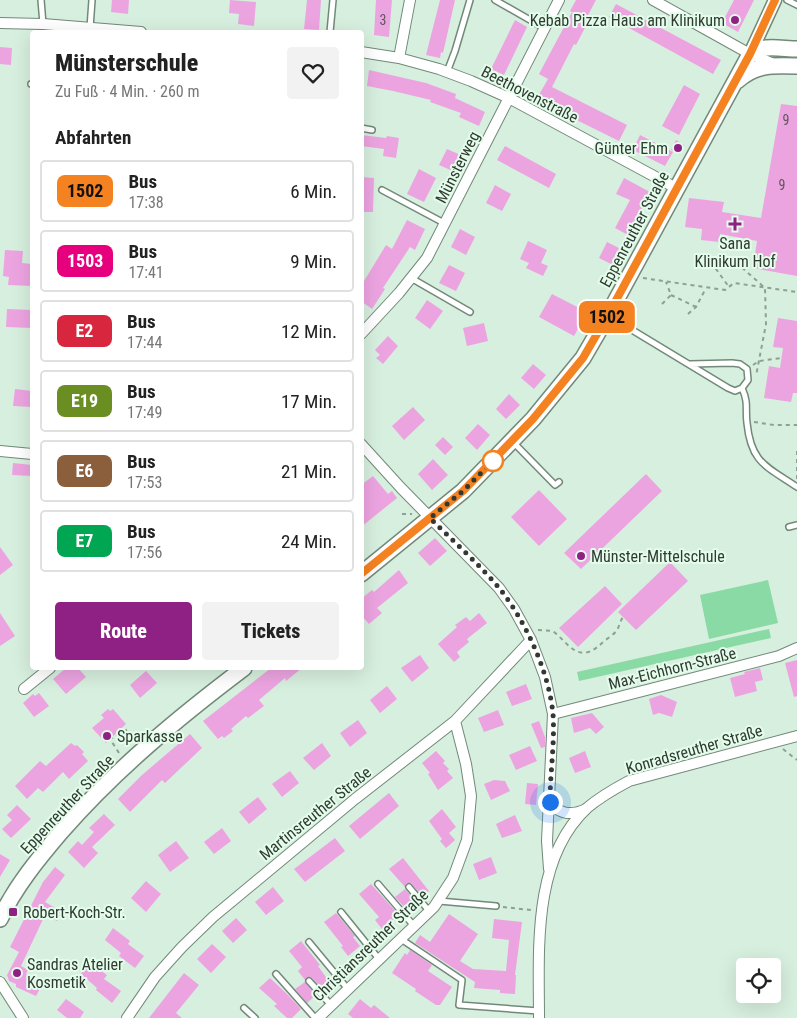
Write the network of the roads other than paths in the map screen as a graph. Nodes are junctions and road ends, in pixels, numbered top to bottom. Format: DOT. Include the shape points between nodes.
graph roads {
  1 [pos="41,0"];
  2 [pos="92,0"];
  3 [pos="332,0"];
  4 [pos="410,0"];
  5 [pos="470,0"];
  6 [pos="495,0"];
  7 [pos="559,0"];
  8 [pos="653,0"];
  9 [pos="775,0"];
  10 [pos="787,0"];
  11 [pos="797,5"];
  12 [pos="0,23"];
  13 [pos="43,24"];
  14 [pos="90,28"];
  15 [pos="545,28"];
  16 [pos="107,30"];
  17 [pos="330,30"];
  18 [pos="797,50"];
  19 [pos="364,52"];
  20 [pos="750,54"];
  21 [pos="400,58"];
  22 [pos="780,65"];
  23 [pos="797,66"];
  24 [pos="447,72"];
  25 [pos="732,88"];
  26 [pos="509,98"];
  27 [pos="364,129"];
  28 [pos="372,130"];
  29 [pos="676,188"];
  30 [pos="382,190"];
  31 [pos="445,224"];
  32 [pos="411,278"];
  33 [pos="470,312"];
  34 [pos="608,315"];
  35 [pos="364,331"];
  36 [pos="690,364"];
  37 [pos="742,388"];
  38 [pos="512,440"];
  39 [pos="364,447"];
  40 [pos="0,451"];
  41 [pos="30,454"];
  42 [pos="559,482"];
  43 [pos="797,487"];
  44 [pos="430,518"];
  45 [pos="797,524"];
  46 [pos="789,527"];
  47 [pos="364,572"];
  48 [pos="529,637"];
  49 [pos="797,648"];
  50 [pos="48,670"];
  51 [pos="241,670"];
  52 [pos="24,689"];
  53 [pos="553,714"];
  54 [pos="455,721"];
  55 [pos="797,736"];
  56 [pos="550,791"];
  57 [pos="586,809"];
  58 [pos="549,869"];
  59 [pos="378,884"];
  60 [pos="409,887"];
  61 [pos="438,901"];
  62 [pos="496,906"];
  63 [pos="429,911"];
  64 [pos="341,912"];
  65 [pos="0,919"];
  66 [pos="414,926"];
  67 [pos="400,939"];
  68 [pos="309,942"];
  69 [pos="379,959"];
  70 [pos="276,974"];
  71 [pos="309,981"];
  72 [pos="0,982"];
  73 [pos="347,988"];
  74 [pos="331,1005"];
  75 [pos="244,1008"];
  76 [pos="539,1014"];
  77 [pos="23,1018"];
  78 [pos="127,1018"];
  79 [pos="255,1018"];
  80 [pos="318,1018"];
  1 -- 13 [label="lane"];
  2 -- 14 [label="lane"];
  3 -- 17 [label="lane"];
  4 -- 21 [label="street"];
  5 -- 24 [label="lane"];
  6 -- 15 [label="lane"];
  7 -- 15 [label="street, Münsterweg"];
  8 -- 20 [label="street"];
  9 -- 20 [label="street, Eppenreuther Straße"];
  10 -- 11 [label="lane"];
  12 -- 13 [label="street"];
  13 -- 14 [label="street"];
  14 -- 16 [label="street"];
  15 -- 26 [label="street, Münsterweg"];
  18 -- 20 [label="main road" via="766,48"];
  19 -- 21 [label="street, Beethovenstraße"];
  20 -- 22 [label="street"];
  20 -- 25 [label="main road, Eppenreuther Straße"];
  21 -- 24 [label="street, Beethovenstraße"];
  22 -- 23 [label="main road"];
  22 -- 25 [label="main road" via="767,65 751,71"];
  24 -- 26 [label="street, Beethovenstraße"];
  25 -- 29 [label="main road, Eppenreuther Straße"];
  26 -- 29 [label="street, Beethovenstraße"];
  26 -- 31 [label="street, Münsterweg"];
  27 -- 28 [label="lane"];
  29 -- 34 [label="main road, Eppenreuther Straße"];
  30 -- 31 [label="lane"];
  31 -- 32 [label="street, Münsterweg" via="427,258"];
  32 -- 33 [label="lane"];
  32 -- 35 [label="street, Münsterweg"];
  34 -- 36 [label="lane"];
  34 -- 38 [label="main road, Eppenreuther Straße" via="583,358"];
  36 -- 37 [label="lane" via="735,392"];
  36 -- 37 [label="lane" via="740,364 747,369 748,380"];
  37 -- 43 [label="lane" via="747,400 750,445 760,462"];
  38 -- 42 [label="lane" via="555,485"];
  38 -- 44 [label="main road, Eppenreuther Straße" via="463,491"];
  39 -- 44 [label="street"];
  40 -- 41 [label="street"];
  44 -- 47 [label="main road, Eppenreuther Straße"];
  44 -- 48 [label="street" via="499,588"];
  45 -- 46 [label="lane"];
  48 -- 53 [label="street" via="545,676"];
  48 -- 54 [label="street, Martinsreuther Straße"];
  49 -- 53 [label="street, Max-Eichhorn-Straße" via="779,656"];
  50 -- 52 [label="street"];
  51 -- 65 [label="main road, Eppenreuther Straße" via="169,727 86,805 38,859"];
  53 -- 56 [label="street"];
  54 -- 61 [label="street, Christiansreuther Straße" via="471,796 469,821 460,860"];
  54 -- 78 [label="street, Martinsreuther Straße" via="213,917 155,977"];
  55 -- 57 [label="street, Konradsreuther Straße" via="628,781"];
  56 -- 57 [label="street" via="553,805 562,812 576,814"];
  56 -- 58 [label="street"];
  57 -- 58 [label="street, Konradsreuther Straße" via="573,824"];
  58 -- 76 [label="street, Konradsreuther Straße" via="543,895"];
  59 -- 66 [label="lane"];
  60 -- 63 [label="lane"];
  61 -- 62 [label="lane"];
  61 -- 63 [label="street, Christiansreuther Straße"];
  63 -- 66 [label="street, Christiansreuther Straße"];
  64 -- 69 [label="lane"];
  66 -- 67 [label="street, Christiansreuther Straße"];
  67 -- 69 [label="street, Christiansreuther Straße"];
  67 -- 76 [label="lane" via="462,980 459,1005"];
  68 -- 73 [label="lane"];
  69 -- 73 [label="street, Christiansreuther Straße"];
  70 -- 80 [label="lane"];
  71 -- 74 [label="lane"];
  72 -- 77 [label="street"];
  73 -- 74 [label="street, Christiansreuther Straße"];
  74 -- 80 [label="street, Christiansreuther Straße"];
  75 -- 79 [label="lane"];
}
